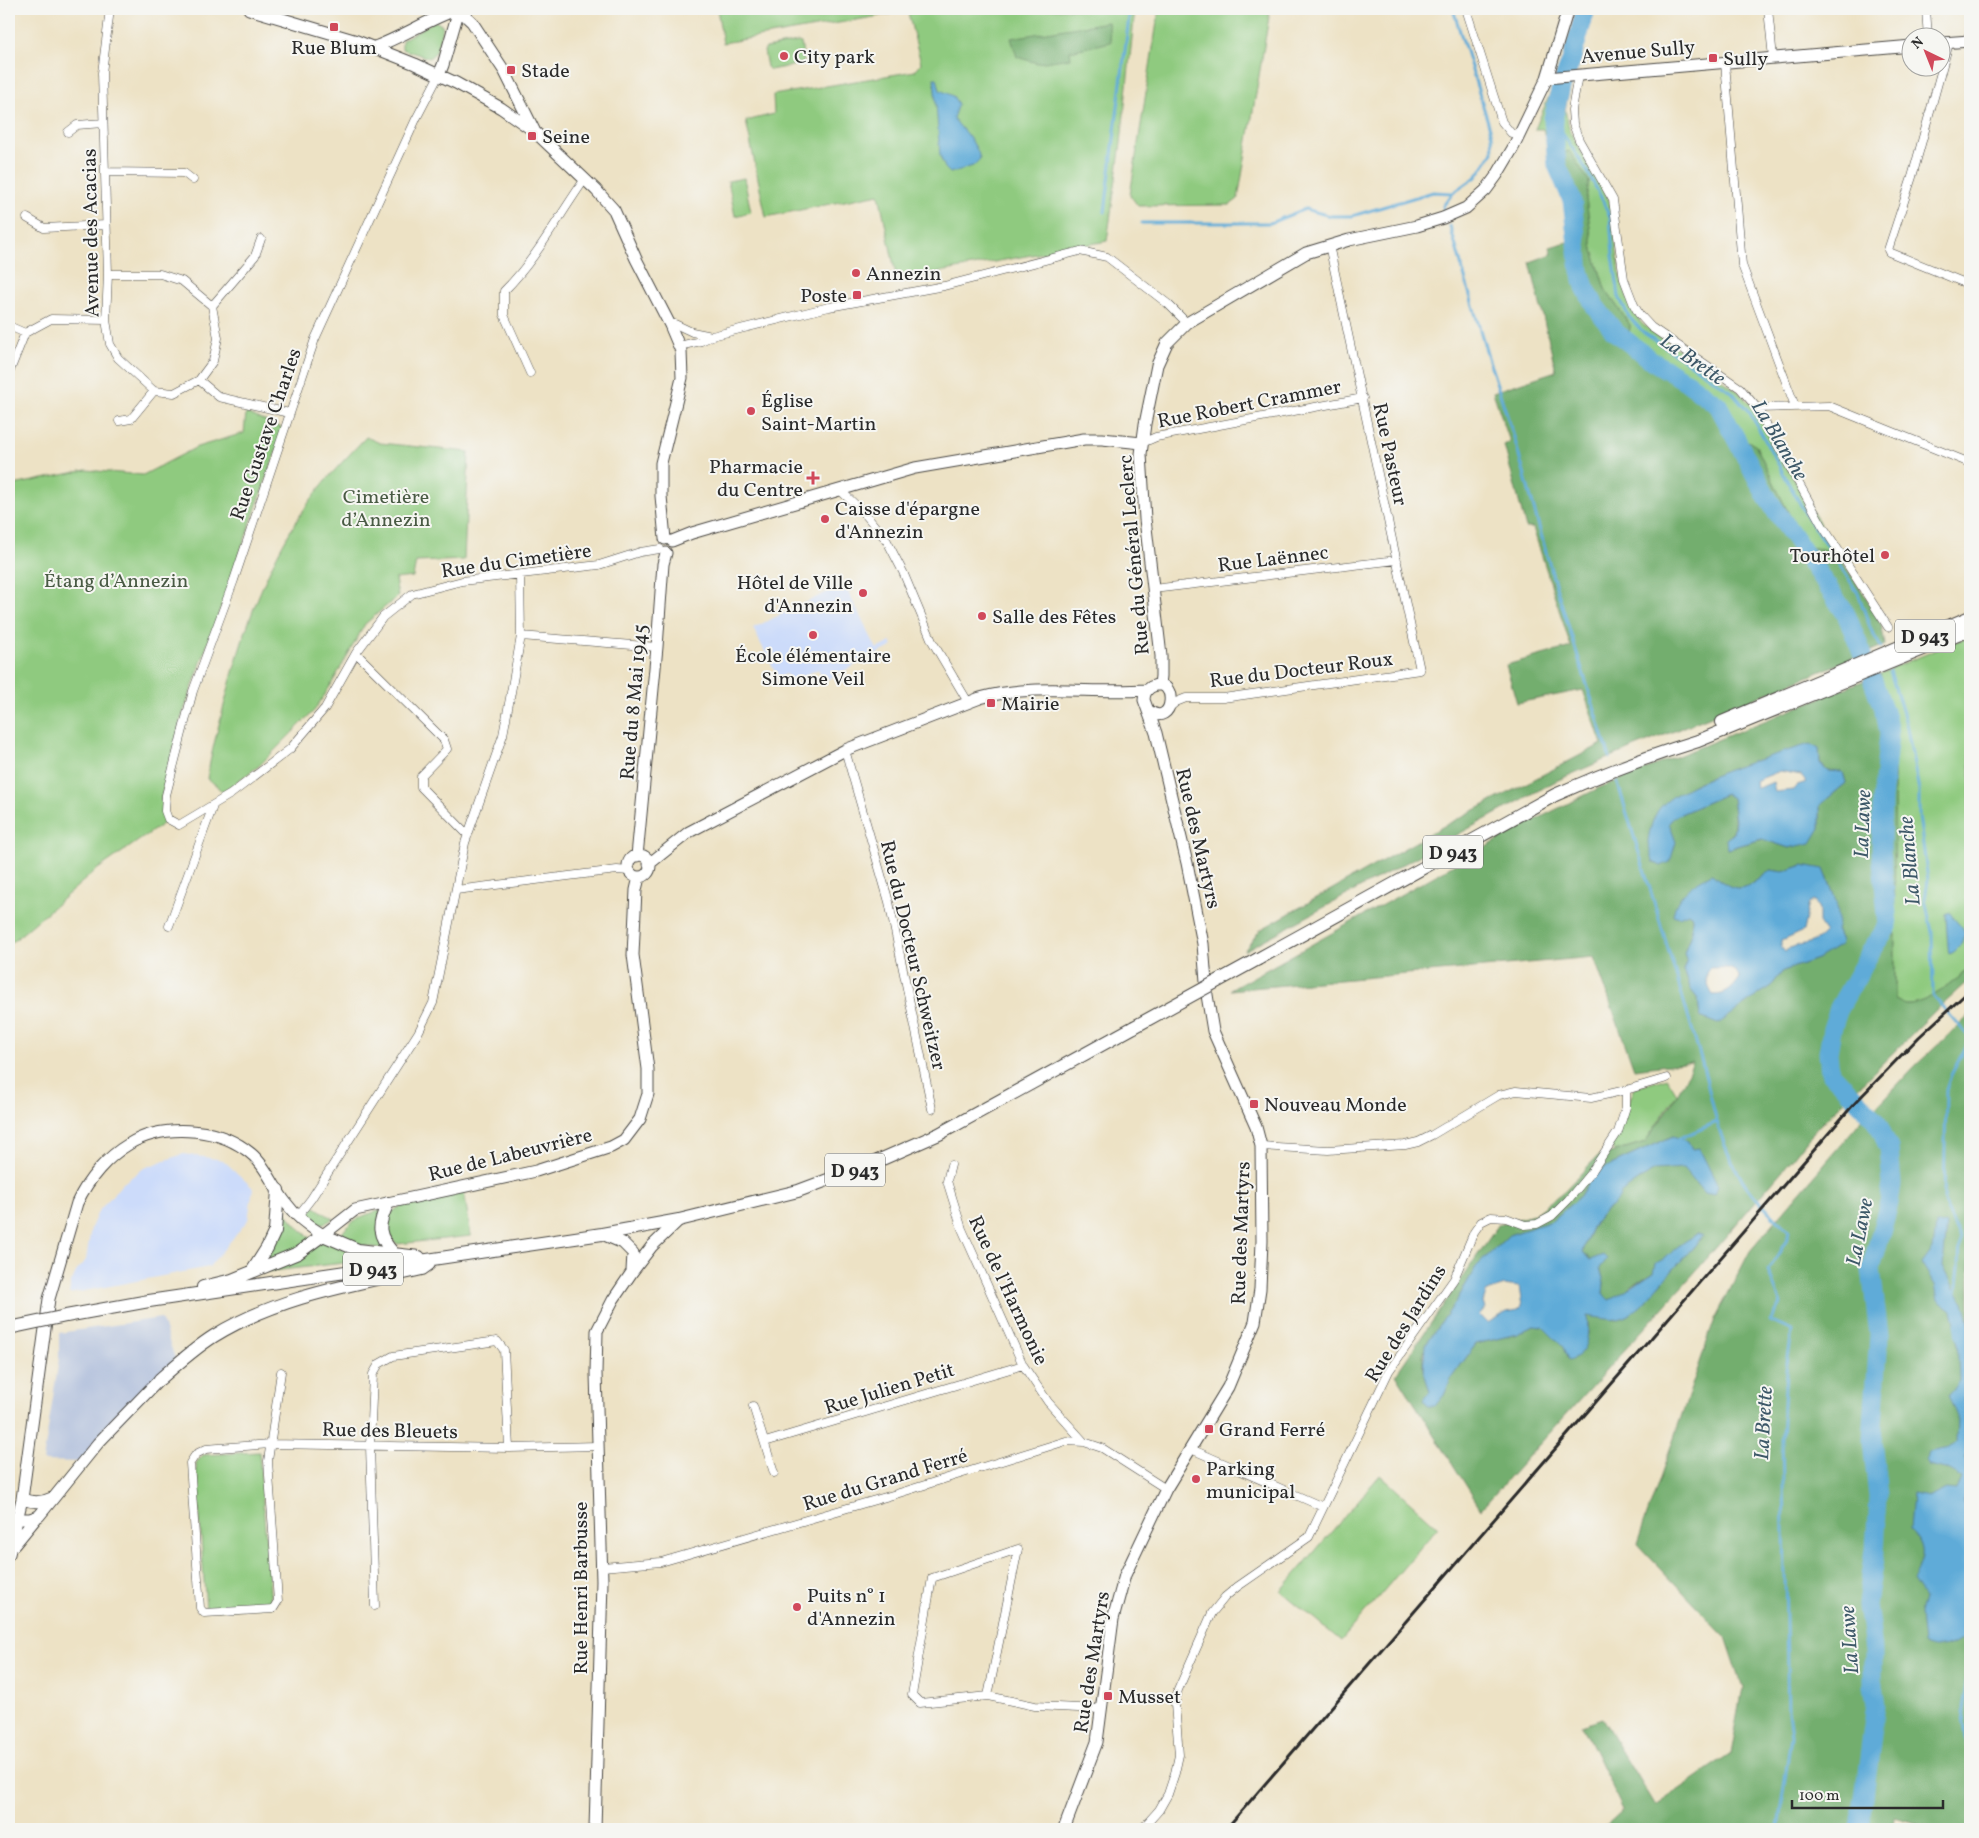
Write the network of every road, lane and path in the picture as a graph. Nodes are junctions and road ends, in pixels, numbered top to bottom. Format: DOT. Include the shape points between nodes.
graph roads {
  1 [pos="110,9"];
  2 [pos="249,9"];
  3 [pos="459,9"];
  4 [pos="1466,9"];
  5 [pos="1568,9"];
  6 [pos="1768,9"];
  7 [pos="1926,9"];
  8 [pos="1927,28"];
  9 [pos="394,40"];
  10 [pos="1970,41"];
  11 [pos="1952,42"];
  12 [pos="375,47"];
  13 [pos="1902,47"];
  14 [pos="396,56"];
  15 [pos="1772,58"];
  16 [pos="1725,63"];
  17 [pos="439,74"];
  18 [pos="1576,75"];
  19 [pos="1550,78"];
  20 [pos="1936,78"];
  21 [pos="103,123"];
  22 [pos="534,131"];
  23 [pos="68,132"];
  24 [pos="1518,135"];
  25 [pos="106,172"];
  26 [pos="585,179"];
  27 [pos="193,180"];
  28 [pos="27,218"];
  29 [pos="106,225"];
  30 [pos="261,239"];
  31 [pos="1329,245"];
  32 [pos="108,274"];
  33 [pos="1970,285"];
  34 [pos="212,306"];
  35 [pos="106,320"];
  36 [pos="1187,323"];
  37 [pos="670,325"];
  38 [pos="9,326"];
  39 [pos="692,332"];
  40 [pos="25,333"];
  41 [pos="712,336"];
  42 [pos="677,342"];
  43 [pos="530,372"];
  44 [pos="9,373"];
  45 [pos="199,380"];
  46 [pos="154,391"];
  47 [pos="1363,398"];
  48 [pos="1795,406"];
  49 [pos="1757,408"];
  50 [pos="289,413"];
  51 [pos="119,421"];
  52 [pos="1142,443"];
  53 [pos="1970,463"];
  54 [pos="841,490"];
  55 [pos="666,545"];
  56 [pos="1397,560"];
  57 [pos="520,575"];
  58 [pos="1153,589"];
  59 [pos="1970,617"];
  60 [pos="1888,627"];
  61 [pos="1970,630"];
  62 [pos="521,636"];
  63 [pos="657,647"];
  64 [pos="356,653"];
  65 [pos="1420,670"];
  66 [pos="1164,688"];
  67 [pos="1146,690"];
  68 [pos="1121,692"];
  69 [pos="1186,698"];
  70 [pos="968,702"];
  71 [pos="1147,708"];
  72 [pos="1167,709"];
  73 [pos="1156,733"];
  74 [pos="845,750"];
  75 [pos="1654,754"];
  76 [pos="213,806"];
  77 [pos="168,820"];
  78 [pos="468,834"];
  79 [pos="637,856"];
  80 [pos="649,864"];
  81 [pos="634,874"];
  82 [pos="456,890"];
  83 [pos="168,926"];
  84 [pos="1667,1078"];
  85 [pos="1626,1090"];
  86 [pos="932,1110"];
  87 [pos="1261,1146"];
  88 [pos="951,1165"];
  89 [pos="278,1190"];
  90 [pos="388,1203"];
  91 [pos="297,1217"];
  92 [pos="679,1220"];
  93 [pos="602,1234"];
  94 [pos="323,1235"];
  95 [pos="394,1254"];
  96 [pos="434,1259"];
  97 [pos="253,1270"];
  98 [pos="632,1272"];
  99 [pos="149,1301"];
  100 [pos="9,1328"];
  101 [pos="1023,1365"];
  102 [pos="281,1372"];
  103 [pos="160,1379"];
  104 [pos="753,1406"];
  105 [pos="765,1442"];
  106 [pos="1084,1442"];
  107 [pos="270,1444"];
  108 [pos="370,1446"];
  109 [pos="598,1446"];
  110 [pos="509,1448"];
  111 [pos="1191,1449"];
  112 [pos="774,1474"];
  113 [pos="1166,1489"];
  114 [pos="52,1498"];
  115 [pos="22,1499"];
  116 [pos="1323,1507"];
  117 [pos="38,1516"];
  118 [pos="18,1519"];
  119 [pos="9,1552"];
  120 [pos="602,1567"];
  121 [pos="374,1606"];
  122 [pos="988,1696"];
  123 [pos="1100,1709"];
  124 [pos="595,1829"];
  125 [pos="1064,1829"];
  126 [pos="1142,1829"];
  1 -- 21 [label="street, Avenue des Acacias" via="102,73"];
  2 -- 12 [label="street"];
  3 -- 9 [label="street" via="427,21"];
  3 -- 17 [label="street"];
  3 -- 22 [label="street" via="472,22 505,72"];
  4 -- 24 [label="street" via="1502,122 1511,133"];
  5 -- 19 [label="street, Rue du Général Leclerc"];
  6 -- 15 [label="street"];
  7 -- 8 [label="street"];
  9 -- 12 [label="street"];
  9 -- 14 [label="street"];
  10 -- 11 [label="street"];
  12 -- 14 [label="street"];
  13 -- 15 [label="street, Avenue Sully"];
  14 -- 17 [label="street"];
  15 -- 16 [label="street, Avenue Sully"];
  16 -- 18 [label="street, Avenue Sully"];
  16 -- 48 [label="street" via="1742,265"];
  17 -- 22 [label="street" via="501,108"];
  17 -- 50 [label="street, Rue Gustave Charles" via="315,339"];
  18 -- 19 [label="street, Avenue Sully"];
  18 -- 49 [label="street" via="1573,124 1612,200 1624,279 1634,305 1651,327 1740,388"];
  19 -- 24 [label="street, Rue du Général Leclerc"];
  20 -- 33 [label="street" via="1912,176 1888,248 1890,252"];
  21 -- 23 [label="street" via="76,125"];
  21 -- 25 [label="street, Avenue des Acacias"];
  22 -- 26 [label="street, Rue du 8 Mai 1945"];
  24 -- 31 [label="street, Rue du Général Leclerc" via="1497,175 1466,208 1417,226"];
  25 -- 27 [label="street" via="184,173"];
  25 -- 29 [label="street, Avenue des Acacias"];
  26 -- 37 [label="street, Rue du 8 Mai 1945" via="614,210"];
  26 -- 43 [label="street" via="534,257 504,292 504,315"];
  28 -- 29 [label="street" via="44,228"];
  29 -- 32 [label="street, Avenue des Acacias"];
  30 -- 34 [label="street" via="255,256"];
  31 -- 36 [label="street, Rue du Général Leclerc" via="1294,260"];
  31 -- 47 [label="street, Rue Pasteur"];
  32 -- 34 [label="street" via="160,274 182,281"];
  32 -- 35 [label="street, Avenue des Acacias"];
  34 -- 45 [label="street" via="218,338 213,361"];
  35 -- 40 [label="street" via="51,319"];
  35 -- 46 [label="street, Avenue des Acacias" via="110,344 118,358"];
  36 -- 41 [label="street" via="1168,304 1107,257 1080,251 944,286 829,307"];
  36 -- 52 [label="street, Rue du Général Leclerc" via="1167,342 1157,365"];
  37 -- 39 [label="street"];
  37 -- 42 [label="street, Rue du 8 Mai 1945"];
  38 -- 40 [label="street"];
  39 -- 41 [label="street"];
  39 -- 42 [label="street"];
  40 -- 44 [label="street"];
  41 -- 42 [label="street" via="701,342"];
  42 -- 55 [label="street, Rue du 8 Mai 1945" via="682,378 661,463"];
  45 -- 46 [label="street" via="174,393"];
  45 -- 50 [label="street" via="219,397"];
  46 -- 51 [label="street" via="131,419"];
  47 -- 52 [label="street, Rue Robert Crammer" via="1156,437"];
  47 -- 56 [label="street, Rue Pasteur"];
  48 -- 49 [label="street"];
  48 -- 53 [label="street" via="1829,406"];
  49 -- 60 [label="street" via="1822,525"];
  50 -- 77 [label="street, Rue Gustave Charles" via="234,580 193,690 166,795"];
  52 -- 54 [label="street" via="1084,439 915,468"];
  52 -- 58 [label="street, Rue du Général Leclerc" via="1145,519"];
  54 -- 55 [label="street" via="692,533"];
  54 -- 70 [label="street" via="887,541 932,641"];
  55 -- 57 [label="street, Rue du Cimetière" via="599,565"];
  55 -- 63 [label="street, Rue du 8 Mai 1945"];
  56 -- 58 [label="street, Rue Laënnec"];
  56 -- 65 [label="street, Rue Pasteur"];
  57 -- 62 [label="street"];
  57 -- 64 [label="street, Rue du Cimetière" via="449,583 412,594 383,617"];
  58 -- 66 [label="street, Rue du Général Leclerc"];
  59 -- 75 [label="main road, D 943"];
  61 -- 75 [label="main road, D 943" via="1698,741"];
  62 -- 63 [label="street"];
  62 -- 78 [label="street" via="502,735"];
  63 -- 79 [label="street, Rue du 8 Mai 1945"];
  64 -- 76 [label="street, Rue du Cimetière" via="325,708 290,749"];
  64 -- 78 [label="street" via="444,740 447,749 421,776 421,787"];
  65 -- 69 [label="street, Rue du Docteur Roux" via="1223,698"];
  66 -- 67 [label="street" via="1150,687"];
  66 -- 69 [label="street, Rue du Docteur Roux"];
  66 -- 72 [label="street" via="1172,700"];
  67 -- 68 [label="street"];
  67 -- 71 [label="street" via="1144,700"];
  68 -- 70 [label="street" via="1029,690"];
  68 -- 71 [label="street"];
  69 -- 72 [label="street, Rue du Docteur Roux"];
  70 -- 74 [label="street"];
  71 -- 72 [label="street" via="1156,714"];
  71 -- 73 [label="street"];
  72 -- 73 [label="street"];
  73 -- 87 [label="street, Rue des Martyrs" via="1187,863 1214,1031 1256,1127"];
  74 -- 80 [label="street" via="689,832"];
  74 -- 86 [label="street, Rue du Docteur Schweitzer" via="889,902"];
  75 -- 92 [label="main road, D 943, bridge" via="1556,796 939,1134 798,1191"];
  76 -- 77 [label="street, Rue du Cimetière" via="179,825"];
  76 -- 83 [label="street"];
  78 -- 82 [label="street"];
  79 -- 80 [label="street" via="645,858"];
  79 -- 81 [label="street" via="629,861"];
  80 -- 81 [label="street" via="648,871"];
  81 -- 82 [label="street" via="618,870"];
  81 -- 90 [label="street, Rue de Labeuvrière" via="633,954 648,1069 648,1094 640,1120 624,1140 610,1148 536,1171"];
  82 -- 91 [label="street" via="433,1003 418,1033"];
  84 -- 85 [label="street"];
  85 -- 87 [label="street" via="1591,1098 1516,1092 1499,1095 1432,1135 1405,1145 1328,1150"];
  85 -- 116 [label="street, Rue des Jardins" via="1626,1107 1618,1132 1592,1171 1552,1216 1537,1224 1525,1225 1491,1217 1481,1222 1454,1279 1389,1371"];
  87 -- 111 [label="street, Rue des Martyrs" via="1262,1241 1258,1312 1228,1387"];
  88 -- 101 [label="street, Rue de l'Harmonie" via="946,1181 962,1229"];
  89 -- 91 [label="street"];
  89 -- 97 [label="main road" via="275,1231"];
  89 -- 115 [label="street" via="264,1167 246,1149 227,1139 193,1131 153,1134 130,1143 92,1176 77,1202 49,1299"];
  90 -- 94 [label="street, Rue de Labeuvrière" via="355,1210"];
  90 -- 95 [label="main road" via="379,1224 383,1240"];
  91 -- 94 [label="street"];
  92 -- 93 [label="main road, D 943"];
  92 -- 98 [label="street, Rue Henri Barbusse" via="652,1246"];
  93 -- 96 [label="main road, D 943"];
  93 -- 98 [label="street" via="623,1243 633,1253"];
  94 -- 95 [label="main road" via="358,1250"];
  94 -- 97 [label="main road" via="298,1253"];
  95 -- 96 [label="main road"];
  96 -- 99 [label="main road, D 943"];
  96 -- 103 [label="main road" via="422,1270 323,1291 252,1317 214,1337"];
  97 -- 99 [label="main road" via="232,1280"];
  98 -- 109 [label="street, Rue Henri Barbusse" via="597,1331"];
  99 -- 100 [label="main road, D 943, bridge"];
  101 -- 105 [label="street, Rue Julien Petit"];
  101 -- 106 [label="street, Rue de l'Harmonie" via="1048,1402"];
  102 -- 107 [label="street"];
  103 -- 114 [label="street" via="112,1427"];
  104 -- 105 [label="street"];
  105 -- 112 [label="street"];
  106 -- 113 [label="street, Rue du Grand Ferré" via="1102,1448"];
  106 -- 120 [label="street, Rue du Grand Ferré" via="1066,1441 662,1562"];
  107 -- 107 [label="street" via="206,1449 190,1463 200,1608 204,1613 273,1609 278,1601 268,1461"];
  107 -- 108 [label="street, Rue des Bleuets"];
  108 -- 110 [label="street, Rue des Bleuets"];
  108 -- 110 [label="street" via="374,1374 379,1364 393,1356 497,1341 504,1350"];
  108 -- 121 [label="street"];
  109 -- 110 [label="street, Rue des Bleuets"];
  109 -- 120 [label="street, Rue Henri Barbusse"];
  111 -- 113 [label="street, Rue des Martyrs"];
  111 -- 116 [label="street"];
  113 -- 123 [label="street, Rue des Martyrs" via="1125,1575 1118,1597"];
  114 -- 115 [label="street" via="36,1503"];
  114 -- 117 [label="street"];
  115 -- 118 [label="street"];
  116 -- 126 [label="street, Rue des Jardins" via="1309,1537 1237,1587 1212,1613 1178,1690 1175,1704 1179,1755 1175,1773 1159,1810"];
  117 -- 118 [label="street"];
  117 -- 119 [label="street"];
  118 -- 119 [label="street"];
  120 -- 124 [label="street, Rue Henri Barbusse"];
  122 -- 122 [label="street" via="996,1660 1018,1549 932,1578 912,1695 920,1703"];
  122 -- 123 [label="street" via="1035,1706"];
  123 -- 125 [label="street, Rue des Martyrs" via="1097,1742"];
}
